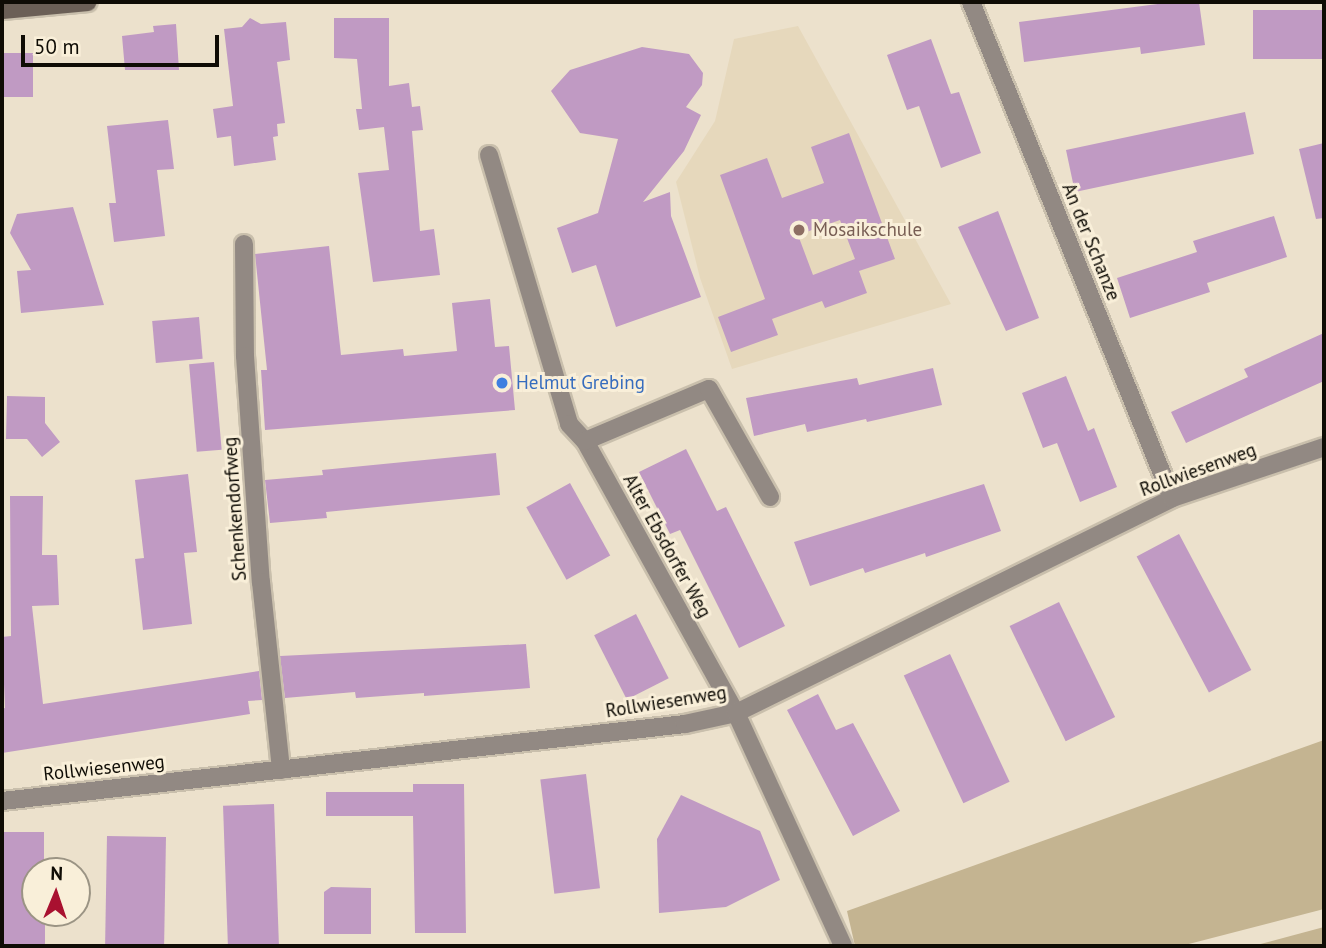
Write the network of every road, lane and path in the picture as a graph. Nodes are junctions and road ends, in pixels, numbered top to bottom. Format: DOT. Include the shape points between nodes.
graph roads {
  1 [pos="88,2"];
  2 [pos="975,3"];
  3 [pos="2,10"];
  4 [pos="489,155"];
  5 [pos="244,244"];
  6 [pos="585,441"];
  7 [pos="1324,447"];
  8 [pos="770,497"];
  9 [pos="1172,498"];
  10 [pos="736,713"];
  11 [pos="281,769"];
  12 [pos="2,801"];
  13 [pos="843,946"];
  1 -- 3 [label="main road"];
  2 -- 9 [label="street, An der Schanze"];
  4 -- 6 [label="street, Alter Ebsdorfer Weg" via="569,424"];
  5 -- 11 [label="street, Schenkendorfweg" via="245,356"];
  6 -- 8 [label="street" via="709,389"];
  6 -- 10 [label="street, Alter Ebsdorfer Weg"];
  7 -- 9 [label="street, Rollwiesenweg"];
  9 -- 10 [label="street, Rollwiesenweg"];
  10 -- 11 [label="street, Rollwiesenweg" via="685,724"];
  10 -- 13 [label="street, Alter Ebsdorfer Weg"];
  11 -- 12 [label="street, Rollwiesenweg"];
}
